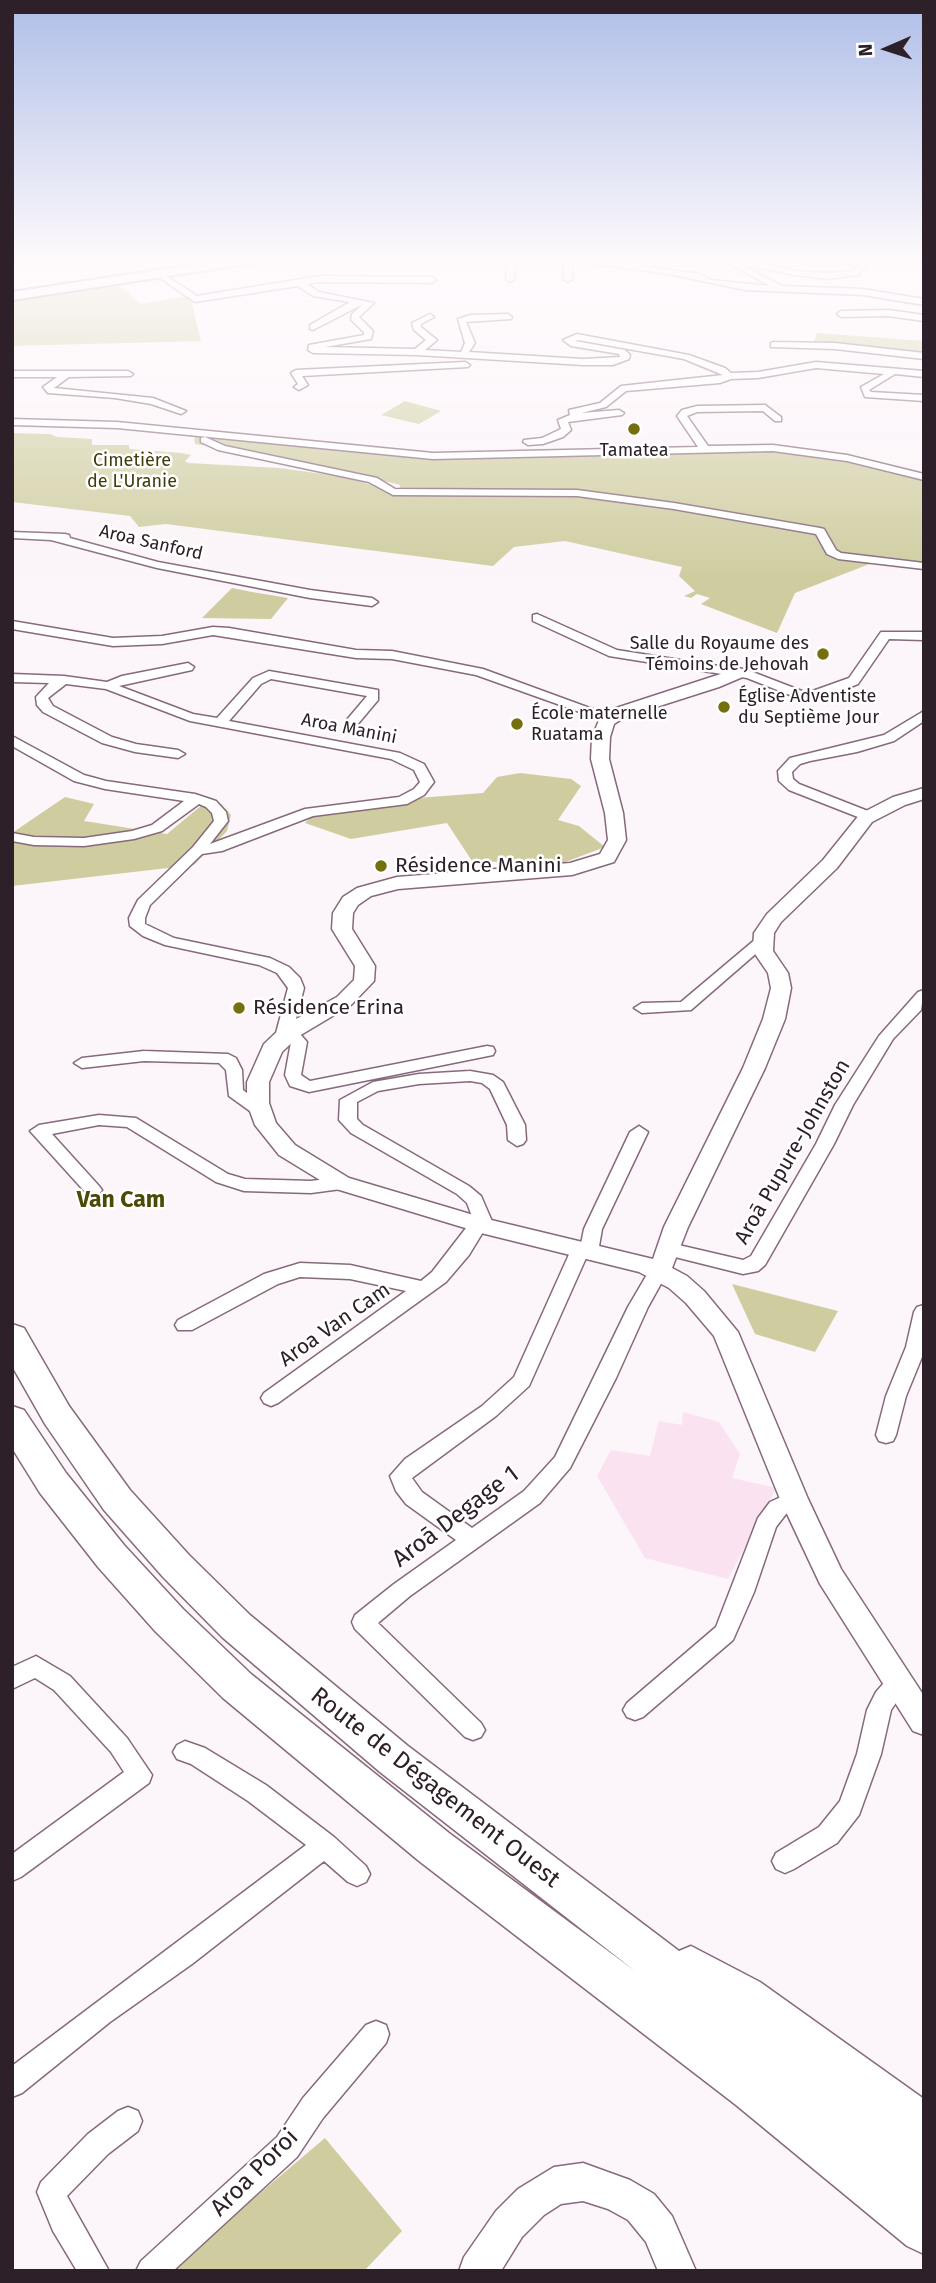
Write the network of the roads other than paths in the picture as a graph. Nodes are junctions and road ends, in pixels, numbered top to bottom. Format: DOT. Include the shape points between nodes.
graph roads {
  1 [pos="571,365"];
  2 [pos="709,365"];
  3 [pos="888,372"];
  4 [pos="12,374"];
  5 [pos="128,374"];
  6 [pos="924,374"];
  7 [pos="66,375"];
  8 [pos="729,376"];
  9 [pos="299,387"];
  10 [pos="924,398"];
  11 [pos="181,411"];
  12 [pos="619,413"];
  13 [pos="578,416"];
  14 [pos="778,419"];
  15 [pos="12,422"];
  16 [pos="201,434"];
  17 [pos="528,442"];
  18 [pos="704,448"];
  19 [pos="924,477"];
  20 [pos="12,535"];
  21 [pos="924,566"];
  22 [pos="372,602"];
  23 [pos="537,618"];
  24 [pos="12,625"];
  25 [pos="924,636"];
  26 [pos="188,667"];
  27 [pos="739,673"];
  28 [pos="12,678"];
  29 [pos="64,680"];
  30 [pos="108,686"];
  31 [pos="924,715"];
  32 [pos="610,718"];
  33 [pos="352,722"];
  34 [pos="220,723"];
  35 [pos="12,740"];
  36 [pos="178,754"];
  37 [pos="924,793"];
  38 [pos="200,799"];
  39 [pos="868,816"];
  40 [pos="12,837"];
  41 [pos="198,850"];
  42 [pos="762,941"];
  43 [pos="924,995"];
  44 [pos="642,1008"];
  45 [pos="287,1034"];
  46 [pos="487,1051"];
  47 [pos="82,1063"];
  48 [pos="260,1110"];
  49 [pos="639,1132"];
  50 [pos="517,1140"];
  51 [pos="341,1183"];
  52 [pos="93,1190"];
  53 [pos="482,1225"];
  54 [pos="670,1249"];
  55 [pos="585,1251"];
  56 [pos="659,1271"];
  57 [pos="425,1289"];
  58 [pos="924,1312"];
  59 [pos="185,1325"];
  60 [pos="12,1336"];
  61 [pos="271,1398"];
  62 [pos="12,1419"];
  63 [pos="886,1435"];
  64 [pos="794,1499"];
  65 [pos="473,1541"];
  66 [pos="12,1679"];
  67 [pos="897,1684"];
  68 [pos="635,1710"];
  69 [pos="924,1722"];
  70 [pos="473,1730"];
  71 [pos="185,1752"];
  72 [pos="325,1845"];
  73 [pos="785,1861"];
  74 [pos="12,1869"];
  75 [pos="357,1874"];
  76 [pos="604,1920"];
  77 [pos="376,2034"];
  78 [pos="12,2083"];
  79 [pos="128,2121"];
  80 [pos="924,2128"];
  81 [pos="924,2176"];
  82 [pos="924,2229"];
  83 [pos="94,2271"];
  84 [pos="151,2271"];
  85 [pos="478,2271"];
  86 [pos="677,2271"];
  1 -- 9 [label="street" via="296,373 303,384"];
  2 -- 8 [label="street"];
  3 -- 6 [label="street"];
  3 -- 8 [label="street" via="805,365 758,376"];
  3 -- 10 [label="street" via="891,375 864,389 868,396"];
  4 -- 7 [label="street"];
  5 -- 7 [label="street"];
  7 -- 11 [label="street" via="48,390 115,394"];
  8 -- 13 [label="street" via="624,388 603,405 572,412"];
  12 -- 13 [label="street"];
  13 -- 17 [label="street" via="562,420 566,430 559,435"];
  14 -- 18 [label="street" via="765,408 685,412 682,416"];
  15 -- 16 [label="street"];
  16 -- 18 [label="street" via="433,456"];
  16 -- 21 [label="street" via="222,448 351,474 393,492 577,493 674,506 820,531 831,552 850,559"];
  18 -- 19 [label="street" via="773,447 813,452"];
  20 -- 22 [label="street, Aroa Sanford" via="54,538 157,565 242,575 310,594"];
  23 -- 27 [label="street" via="614,653"];
  24 -- 32 [label="street" via="113,642 221,632 356,654 392,655 479,672"];
  25 -- 27 [label="street" via="885,635 855,681 816,697"];
  26 -- 30 [label="street, Aroa Manini"];
  27 -- 32 [label="street"];
  28 -- 29 [label="street, Aroa Manini"];
  29 -- 30 [label="street, Aroa Manini"];
  29 -- 36 [label="street" via="42,697 48,709 107,740"];
  30 -- 34 [label="street, Aroa Manini" via="172,711"];
  31 -- 39 [label="street" via="889,738 807,757 785,771 786,781 794,788"];
  32 -- 45 [label="street" via="601,737 600,759 614,813 617,840 611,853 600,862 572,869 397,883 358,895 341,920 346,939 365,966 364,981 344,1000"];
  33 -- 34 [label="street, Aroa Manini" via="373,693 269,675 257,681"];
  34 -- 41 [label="street, Aroa Manini" via="395,756 419,767 426,782 402,801 310,812 217,848"];
  35 -- 38 [label="street" via="79,778"];
  37 -- 39 [label="street"];
  38 -- 40 [label="street" via="157,828 134,835 83,842"];
  38 -- 41 [label="street" via="221,816"];
  39 -- 42 [label="street" via="830,864 774,918"];
  41 -- 45 [label="street" via="143,903 136,918 138,926 170,942 264,961 290,975 296,988"];
  42 -- 44 [label="street" via="685,1007"];
  42 -- 54 [label="street" via="781,988 774,1019 676,1227"];
  43 -- 54 [label="street, Aroā Pupure-Johnston" via="887,1036 758,1260 743,1267"];
  45 -- 46 [label="street" via="299,1042 293,1075 296,1082 309,1087"];
  45 -- 48 [label="street" via="261,1069"];
  47 -- 48 [label="street" via="126,1057 222,1058 234,1070 235,1092"];
  48 -- 51 [label="street" via="287,1150"];
  49 -- 55 [label="street"];
  50 -- 53 [label="street" via="516,1125 497,1086 487,1079 419,1079 373,1087 349,1100 348,1119 357,1129 475,1200"];
  51 -- 52 [label="street" via="244,1185 222,1178 130,1122 99,1120 39,1131"];
  51 -- 53 [label="street"];
  53 -- 55 [label="street"];
  53 -- 57 [label="street, Aroa Van Cam"];
  54 -- 56 [label="street"];
  55 -- 56 [label="street"];
  55 -- 65 [label="street" via="522,1381 401,1476 414,1498"];
  56 -- 64 [label="street" via="695,1297 725,1332"];
  56 -- 65 [label="street, Aroā Degage 1" via="563,1462 532,1497"];
  57 -- 59 [label="street, Aroa Van Cam" via="350,1272 300,1270 271,1279"];
  57 -- 61 [label="street, Aroa Van Cam"];
  58 -- 63 [label="street"];
  60 -- 76 [label="highway, Route de Dégagement Ouest" via="51,1406 98,1475 204,1595 311,1692"];
  62 -- 82 [label="highway, Route de Dégagement Ouest" via="53,1483 111,1556 237,1686 348,1780 753,2088"];
  64 -- 67 [label="street" via="830,1576"];
  64 -- 68 [label="street" via="778,1508 766,1524 725,1633"];
  65 -- 70 [label="street, Aroā Degage 1" via="363,1622"];
  66 -- 74 [label="street" via="36,1666 62,1683 140,1774"];
  67 -- 69 [label="street"];
  67 -- 73 [label="street" via="879,1710 850,1807 828,1835"];
  71 -- 72 [label="street" via="257,1793"];
  72 -- 75 [label="street"];
  72 -- 78 [label="street"];
  76 -- 80 [label="highway" via="744,1998"];
  76 -- 81 [label="highway, Route de Dégagement Ouest" via="801,2072"];
  77 -- 84 [label="street, Aroa Poroi" via="313,2108 288,2147"];
  79 -- 83 [label="street" via="51,2192"];
  85 -- 86 [label="street" via="509,2224 531,2202 554,2186 583,2182 617,2193 640,2207 659,2230"];
}
